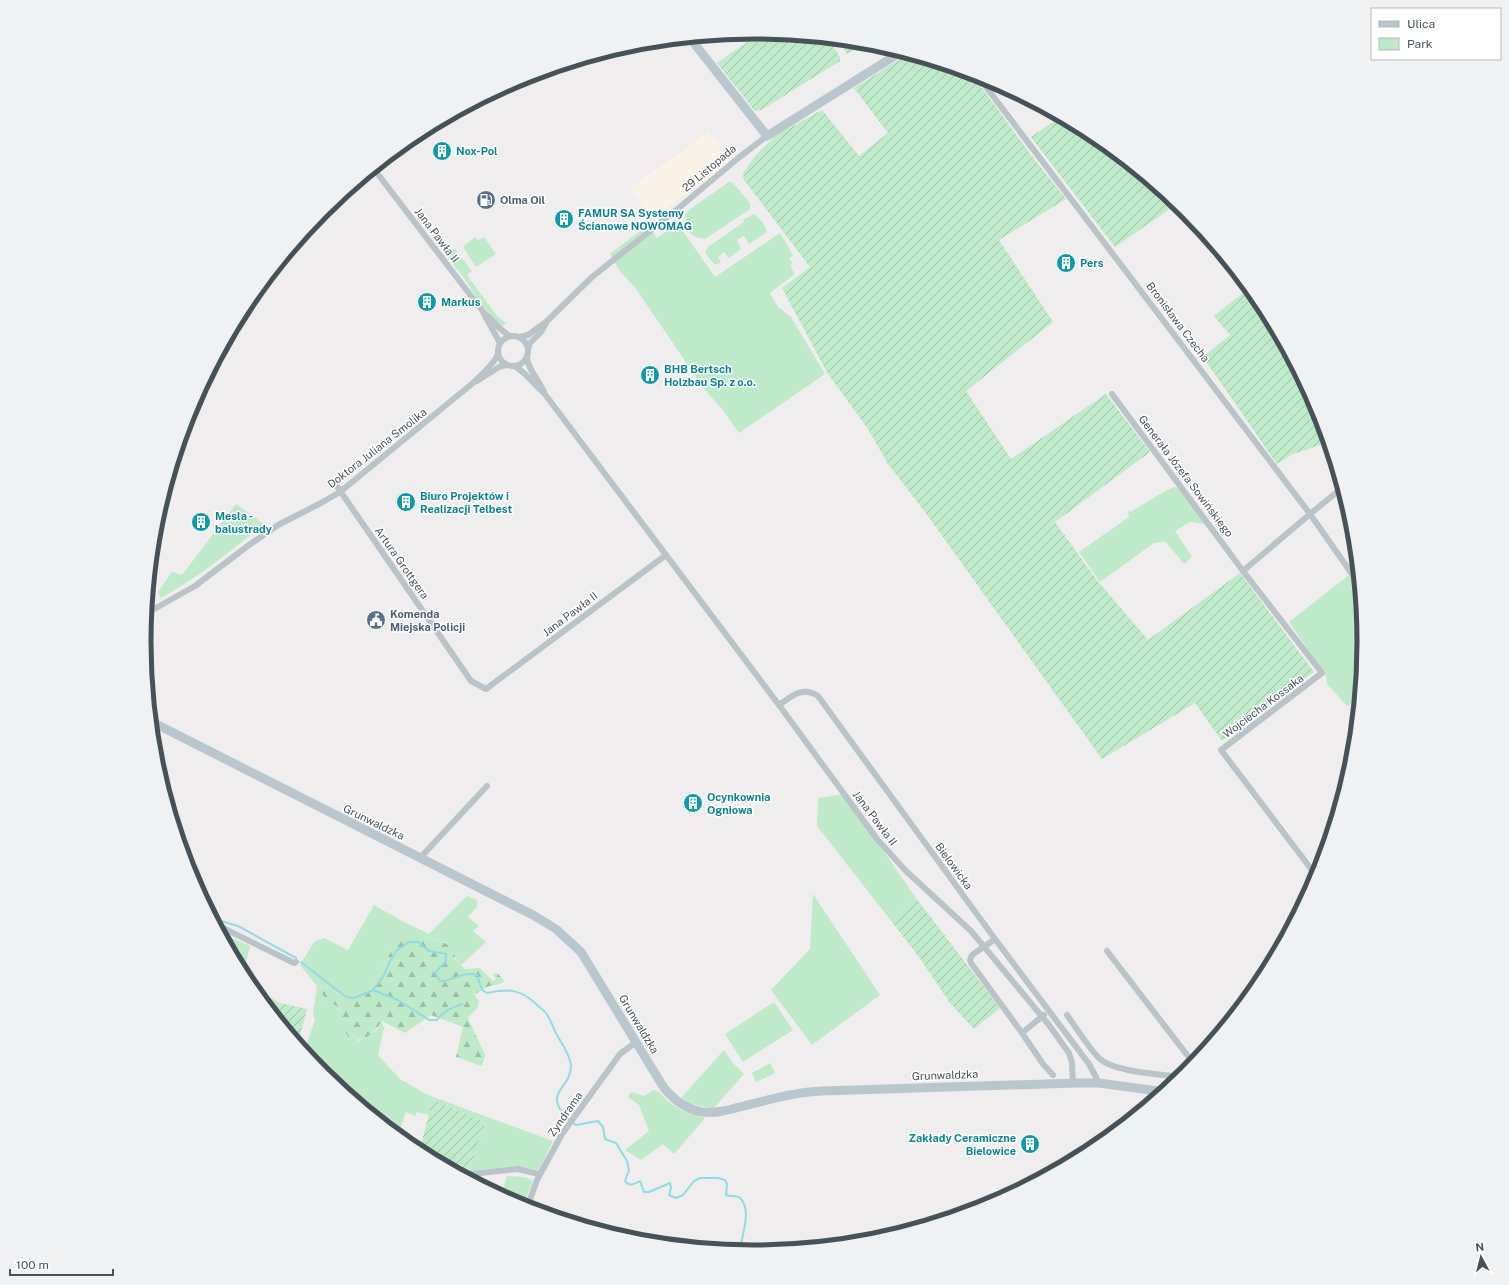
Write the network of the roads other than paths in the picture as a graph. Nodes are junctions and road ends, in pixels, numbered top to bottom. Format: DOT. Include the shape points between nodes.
graph roads {
  1 [pos="693,42"];
  2 [pos="894,56"];
  3 [pos="986,85"];
  4 [pos="768,136"];
  5 [pos="377,173"];
  6 [pos="484,313"];
  7 [pos="547,321"];
  8 [pos="510,336"];
  9 [pos="520,337"];
  10 [pos="500,343"];
  11 [pos="528,349"];
  12 [pos="498,354"];
  13 [pos="527,357"];
  14 [pos="506,365"];
  15 [pos="514,366"];
  16 [pos="474,383"];
  17 [pos="544,393"];
  18 [pos="1112,394"];
  19 [pos="334,482"];
  20 [pos="1338,491"];
  21 [pos="340,492"];
  22 [pos="1310,514"];
  23 [pos="666,555"];
  24 [pos="1243,571"];
  25 [pos="1354,577"];
  26 [pos="152,610"];
  27 [pos="486,689"];
  28 [pos="778,704"];
  29 [pos="157,724"];
  30 [pos="487,786"];
  31 [pos="420,858"];
  32 [pos="1313,871"];
  33 [pos="223,928"];
  34 [pos="995,939"];
  35 [pos="984,946"];
  36 [pos="1107,951"];
  37 [pos="296,962"];
  38 [pos="1049,1012"];
  39 [pos="1067,1015"];
  40 [pos="1042,1016"];
  41 [pos="1022,1033"];
  42 [pos="636,1042"];
  43 [pos="1190,1059"];
  44 [pos="1053,1075"];
  45 [pos="1175,1075"];
  46 [pos="1073,1083"];
  47 [pos="1099,1083"];
  48 [pos="1157,1091"];
  49 [pos="470,1174"];
  50 [pos="540,1174"];
  51 [pos="529,1202"];
  1 -- 4 [label="street"];
  2 -- 4 [label="street, 29 Listopada"];
  3 -- 22 [label="street, Bronisława Czecha"];
  4 -- 7 [label="street, 29 Listopada" via="596,274"];
  5 -- 6 [label="street, Jana Pawła II"];
  6 -- 8 [label="street, Jana Pawła II"];
  6 -- 10 [label="street, Jana Pawła II"];
  7 -- 9 [label="street, 29 Listopada" via="528,335"];
  7 -- 11 [label="street, 29 Listopada"];
  8 -- 9 [label="street"];
  8 -- 10 [label="street"];
  9 -- 11 [label="street"];
  10 -- 12 [label="street"];
  11 -- 13 [label="street"];
  12 -- 14 [label="street"];
  12 -- 16 [label="street, Doktora Juliana Smolika" via="495,361"];
  13 -- 15 [label="street" via="521,364"];
  13 -- 17 [label="street, Jana Pawła II" via="529,367"];
  14 -- 15 [label="street"];
  14 -- 16 [label="street, Doktora Juliana Smolika"];
  15 -- 17 [label="street, Jana Pawła II" via="522,370"];
  16 -- 21 [label="street, Doktora Juliana Smolika"];
  17 -- 23 [label="street, Jana Pawła II"];
  18 -- 24 [label="street, Generała Józefa Sowińskiego"];
  19 -- 21 [label="street, Artura Grottgera"];
  20 -- 22 [label="street"];
  21 -- 26 [label="street, Doktora Juliana Smolika" via="278,525 195,586"];
  21 -- 27 [label="street, Artura Grottgera" via="471,681"];
  22 -- 24 [label="street"];
  22 -- 25 [label="street, Bronisława Czecha"];
  23 -- 27 [label="street, Jana Pawła II"];
  23 -- 28 [label="street, Jana Pawła II"];
  24 -- 32 [label="street, Wojciecha Kossaka" via="1322,673 1221,750"];
  28 -- 34 [label="street, Bielowicka" via="800,692 818,696"];
  28 -- 35 [label="street, Jana Pawła II" via="888,852"];
  29 -- 31 [label="street, Grunwaldzka"];
  30 -- 31 [label="street"];
  31 -- 42 [label="street, Grunwaldzka" via="540,919 569,939 581,952"];
  33 -- 37 [label="street"];
  34 -- 35 [label="street"];
  34 -- 38 [label="street, Bielowicka"];
  35 -- 40 [label="street, Jana Pawła II"];
  35 -- 41 [label="street" via="972,955 971,963"];
  36 -- 43 [label="street"];
  38 -- 40 [label="street"];
  38 -- 47 [label="street, Bielowicka" via="1089,1064"];
  39 -- 45 [label="street" via="1098,1058 1107,1065"];
  40 -- 41 [label="street"];
  40 -- 46 [label="street, Jana Pawła II" via="1069,1053"];
  41 -- 44 [label="street" via="1042,1064"];
  42 -- 46 [label="street, Grunwaldzka" via="671,1097 687,1107 702,1112 719,1112 806,1091"];
  42 -- 50 [label="street, Zyndrama" via="620,1054 569,1123"];
  46 -- 47 [label="street, Grunwaldzka"];
  47 -- 48 [label="street, Grunwaldzka"];
  49 -- 50 [label="street" via="518,1169"];
  50 -- 51 [label="street, Zyndrama"];
}
